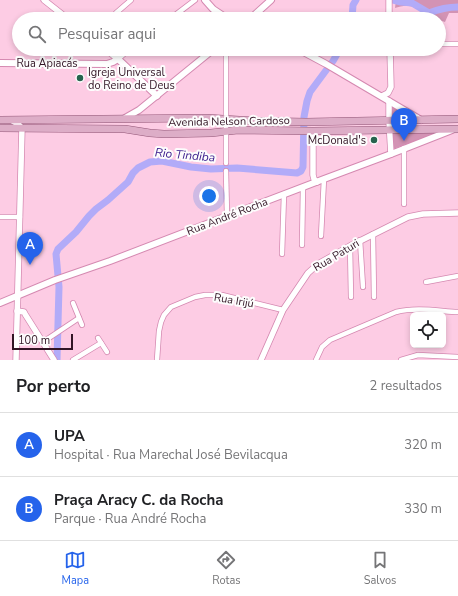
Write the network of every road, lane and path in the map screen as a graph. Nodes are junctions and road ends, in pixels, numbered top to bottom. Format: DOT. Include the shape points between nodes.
graph roads {
  1 [pos="44,0"];
  2 [pos="132,0"];
  3 [pos="195,0"];
  4 [pos="205,0"];
  5 [pos="271,0"];
  6 [pos="388,1"];
  7 [pos="59,12"];
  8 [pos="117,12"];
  9 [pos="179,12"];
  10 [pos="218,12"];
  11 [pos="258,12"];
  12 [pos="389,12"];
  13 [pos="446,44"];
  14 [pos="458,44"];
  15 [pos="114,56"];
  16 [pos="122,56"];
  17 [pos="206,56"];
  18 [pos="226,56"];
  19 [pos="311,56"];
  20 [pos="390,56"];
  21 [pos="118,59"];
  22 [pos="0,63"];
  23 [pos="157,96"];
  24 [pos="382,96"];
  25 [pos="389,101"];
  26 [pos="121,119"];
  27 [pos="458,119"];
  28 [pos="0,120"];
  29 [pos="10,120"];
  30 [pos="226,120"];
  31 [pos="423,120"];
  32 [pos="389,121"];
  33 [pos="0,128"];
  34 [pos="22,128"];
  35 [pos="456,129"];
  36 [pos="389,130"];
  37 [pos="226,131"];
  38 [pos="307,131"];
  39 [pos="404,148"];
  40 [pos="391,154"];
  41 [pos="226,164"];
  42 [pos="226,171"];
  43 [pos="324,179"];
  44 [pos="317,182"];
  45 [pos="303,187"];
  46 [pos="284,194"];
  47 [pos="404,204"];
  48 [pos="458,213"];
  49 [pos="227,216"];
  50 [pos="0,217"];
  51 [pos="20,217"];
  52 [pos="373,234"];
  53 [pos="321,236"];
  54 [pos="360,240"];
  55 [pos="302,245"];
  56 [pos="350,246"];
  57 [pos="282,254"];
  58 [pos="458,276"];
  59 [pos="426,282"];
  60 [pos="362,287"];
  61 [pos="17,296"];
  62 [pos="351,297"];
  63 [pos="374,297"];
  64 [pos="0,303"];
  65 [pos="73,303"];
  66 [pos="283,310"];
  67 [pos="17,311"];
  68 [pos="458,312"];
  69 [pos="79,318"];
  70 [pos="82,325"];
  71 [pos="98,338"];
  72 [pos="43,342"];
  73 [pos="102,343"];
  74 [pos="108,352"];
  75 [pos="458,357"];
  76 [pos="16,360"];
  77 [pos="54,360"];
  78 [pos="73,360"];
  79 [pos="157,360"];
  80 [pos="261,360"];
  81 [pos="316,360"];
  82 [pos="401,360"];
  1 -- 7 [label="street"];
  2 -- 8 [label="street"];
  3 -- 9 [label="street"];
  4 -- 10 [label="main road"];
  5 -- 11 [label="main road"];
  6 -- 12 [label="street"];
  13 -- 14 [label="street"];
  15 -- 21 [label="street"];
  16 -- 21 [label="street"];
  17 -- 23 [label="main road"];
  18 -- 30 [label="street"];
  19 -- 24 [label="main road"];
  20 -- 24 [label="street" via="391,87 388,93"];
  21 -- 22 [label="main road, Rua Apiacás" via="107,64"];
  21 -- 23 [label="main road"];
  23 -- 26 [label="main road" via="137,112"];
  24 -- 25 [label="main road"];
  25 -- 31 [label="main road"];
  25 -- 32 [label="street"];
  26 -- 29 [label="main road, Avenida Nelson Cardoso"];
  26 -- 30 [label="main road, Avenida Nelson Cardoso"];
  27 -- 31 [label="main road, Avenida Nelson Cardoso"];
  28 -- 29 [label="main road, Avenida Nelson Cardoso"];
  29 -- 34 [label="street"];
  30 -- 32 [label="main road, Avenida Nelson Cardoso"];
  30 -- 37 [label="street"];
  31 -- 32 [label="main road, Avenida Nelson Cardoso"];
  32 -- 36 [label="street"];
  33 -- 34 [label="main road, Avenida Nelson Cardoso"];
  34 -- 37 [label="main road, Avenida Nelson Cardoso" via="125,129 164,134"];
  34 -- 51 [label="street"];
  35 -- 36 [label="main road, Avenida Nelson Cardoso"];
  35 -- 39 [label="main road, Rua André Rocha"];
  36 -- 38 [label="main road, Avenida Nelson Cardoso"];
  36 -- 40 [label="street"];
  37 -- 38 [label="main road, Avenida Nelson Cardoso"];
  37 -- 41 [label="street"];
  38 -- 44 [label="street" via="313,175"];
  39 -- 40 [label="main road, Rua André Rocha"];
  39 -- 47 [label="street"];
  40 -- 43 [label="main road, Rua André Rocha"];
  42 -- 49 [label="street"];
  43 -- 44 [label="main road, Rua André Rocha"];
  43 -- 53 [label="street"];
  44 -- 45 [label="main road, Rua André Rocha"];
  45 -- 46 [label="main road, Rua André Rocha"];
  45 -- 55 [label="street"];
  46 -- 49 [label="main road, Rua André Rocha"];
  46 -- 57 [label="street"];
  48 -- 52 [label="street, Rua Paturi" via="408,217"];
  49 -- 61 [label="main road, Rua André Rocha"];
  50 -- 51 [label="street"];
  51 -- 61 [label="street"];
  52 -- 54 [label="street, Rua Paturi"];
  52 -- 63 [label="street"];
  54 -- 56 [label="street, Rua Paturi"];
  54 -- 60 [label="street"];
  56 -- 62 [label="street"];
  56 -- 66 [label="street, Rua Paturi" via="308,272"];
  58 -- 59 [label="street"];
  61 -- 64 [label="main road, Rua André Rocha"];
  61 -- 67 [label="street"];
  65 -- 69 [label="street"];
  66 -- 79 [label="street, Rua Irijú" via="222,296 195,297 171,307 164,315 159,331"];
  66 -- 80 [label="street, Rua Paturi"];
  67 -- 72 [label="street" via="24,312"];
  67 -- 76 [label="street"];
  68 -- 81 [label="street" via="396,312 330,340 322,347"];
  69 -- 70 [label="street"];
  69 -- 72 [label="street"];
  71 -- 73 [label="street"];
  72 -- 77 [label="street"];
  73 -- 74 [label="street"];
  73 -- 78 [label="street"];
  75 -- 82 [label="street" via="418,355"];
}
